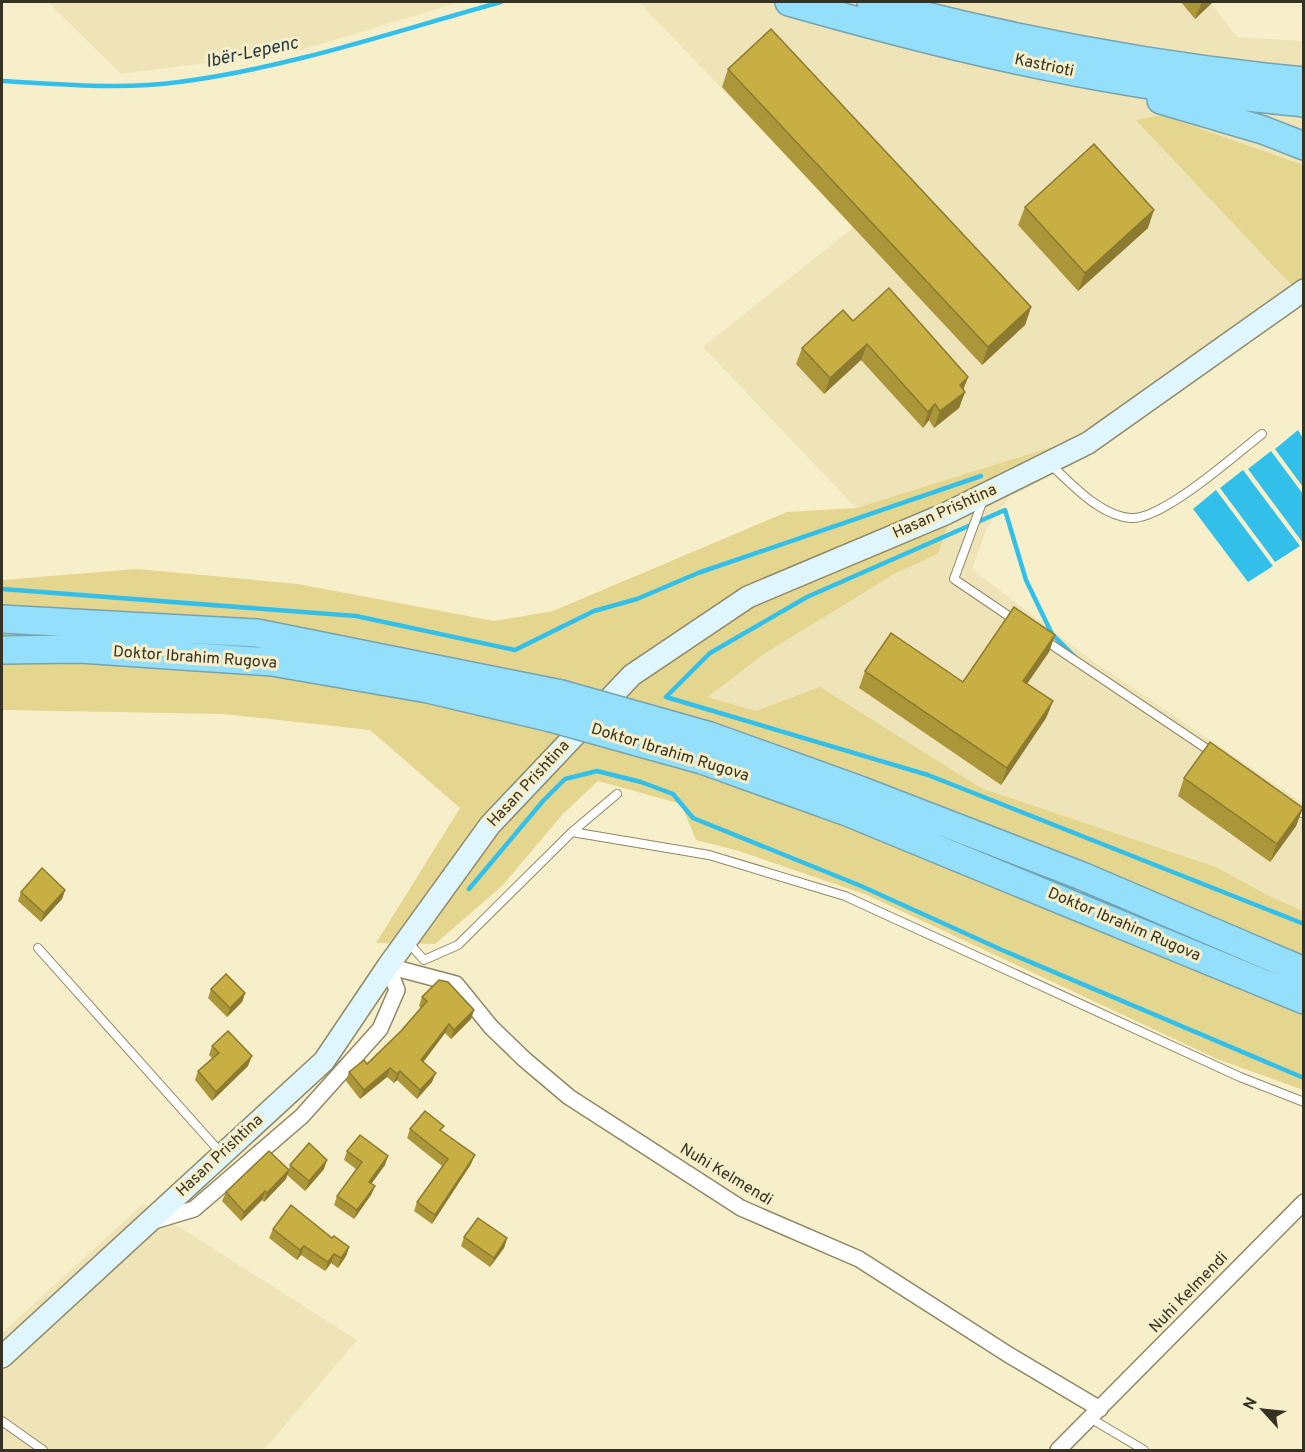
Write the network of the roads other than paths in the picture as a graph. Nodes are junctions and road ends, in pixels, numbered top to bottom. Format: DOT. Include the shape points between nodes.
graph roads {
  1 [pos="789,2"];
  2 [pos="871,2"];
  3 [pos="1051,68"];
  4 [pos="1304,81"];
  5 [pos="1304,103"];
  6 [pos="1304,146"];
  7 [pos="1304,290"];
  8 [pos="1262,434"];
  9 [pos="1050,464"];
  10 [pos="986,493"];
  11 [pos="2,619"];
  12 [pos="1022,625"];
  13 [pos="1032,632"];
  14 [pos="2,650"];
  15 [pos="706,748"];
  16 [pos="1216,756"];
  17 [pos="617,794"];
  18 [pos="1284,801"];
  19 [pos="1304,814"];
  20 [pos="572,832"];
  21 [pos="406,940"];
  22 [pos="38,948"];
  23 [pos="388,966"];
  24 [pos="1304,971"];
  25 [pos="1304,1000"];
  26 [pos="1304,1102"];
  27 [pos="222,1154"];
  28 [pos="1304,1202"];
  29 [pos="148,1223"];
  30 [pos="2,1357"];
  31 [pos="1095,1414"];
  32 [pos="2,1421"];
  33 [pos="43,1450"];
  34 [pos="1058,1450"];
  35 [pos="1144,1450"];
  1 -- 3 [label="highway, Kastrioti"];
  2 -- 4 [label="highway, Kastrioti" via="1053,46 1194,69"];
  3 -- 5 [label="highway, Kastrioti" via="1189,91"];
  3 -- 6 [label="highway" via="1263,130"];
  7 -- 9 [label="main road, Hasan Prishtina" via="1088,443"];
  8 -- 9 [label="lane" via="1197,485 1158,510 1132,518 1108,511"];
  9 -- 10 [label="main road, Hasan Prishtina"];
  10 -- 12 [label="lane" via="954,579"];
  10 -- 21 [label="main road, Hasan Prishtina" via="748,597 632,675 490,825"];
  11 -- 15 [label="highway, Doktor Ibrahim Rugova, bridge" via="257,633 561,693"];
  13 -- 16 [label="lane"];
  14 -- 15 [label="highway, Doktor Ibrahim Rugova, bridge" via="80,649 272,662 428,689"];
  15 -- 24 [label="highway, Doktor Ibrahim Rugova" via="860,790 1082,876"];
  15 -- 25 [label="highway, Doktor Ibrahim Rugova" via="858,816"];
  17 -- 20 [label="lane"];
  18 -- 19 [label="lane"];
  20 -- 21 [label="lane" via="458,945 424,960"];
  20 -- 26 [label="lane" via="709,855 845,896 1240,1077"];
  21 -- 23 [label="main road, Hasan Prishtina"];
  22 -- 27 [label="lane"];
  23 -- 27 [label="main road, Hasan Prishtina" via="324,1060"];
  23 -- 29 [label="street" via="397,990 380,1029 302,1116 194,1209"];
  23 -- 31 [label="street, Nuhi Kelmendi" via="456,984 491,1027 569,1097 741,1208 859,1259"];
  27 -- 29 [label="main road, Hasan Prishtina"];
  28 -- 31 [label="street, Nuhi Kelmendi"];
  29 -- 30 [label="main road, Hasan Prishtina"];
  31 -- 34 [label="street, Nuhi Kelmendi"];
  31 -- 35 [label="lane"];
  32 -- 33 [label="lane"];
}
